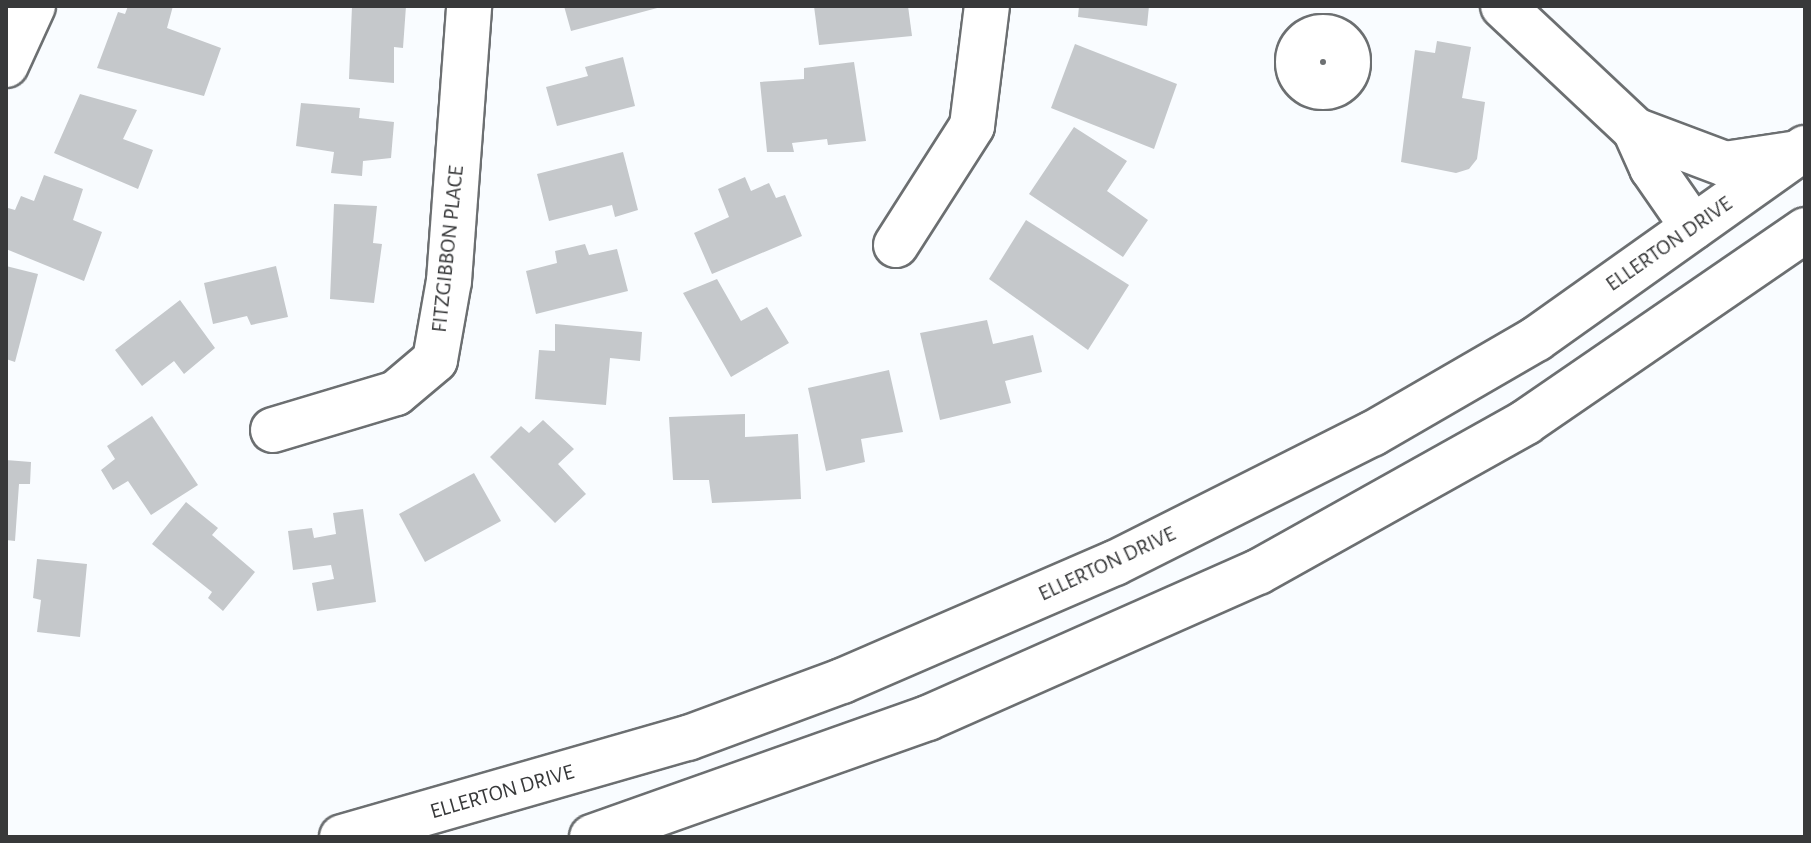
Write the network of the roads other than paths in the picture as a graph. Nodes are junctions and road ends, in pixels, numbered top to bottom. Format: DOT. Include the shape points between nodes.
graph roads {
  1 [pos="33,6"];
  2 [pos="469,6"];
  3 [pos="987,6"];
  4 [pos="1503,6"];
  5 [pos="6,65"];
  6 [pos="1635,130"];
  7 [pos="1802,150"];
  8 [pos="1693,227"];
  9 [pos="1802,242"];
  10 [pos="896,245"];
  11 [pos="273,430"];
  12 [pos="342,837"];
  13 [pos="592,837"];
  1 -- 5 [label="main road"];
  2 -- 11 [label="main road, FITZGIBBON PLACE" via="449,281 435,360 396,393"];
  3 -- 10 [label="main road" via="972,126"];
  4 -- 6 [label="main road"];
  6 -- 7 [label="main road" via="1725,164"];
  6 -- 8 [label="main road" via="1657,178"];
  7 -- 8 [label="main road, ELLERTON DRIVE"];
  8 -- 9 [label="main road"];
  8 -- 12 [label="main road, ELLERTON DRIVE" via="1536,339 1372,434 1115,563 842,681 688,738"];
  9 -- 13 [label="main road" via="1725,286 1526,422 1258,572 928,718"];
}
